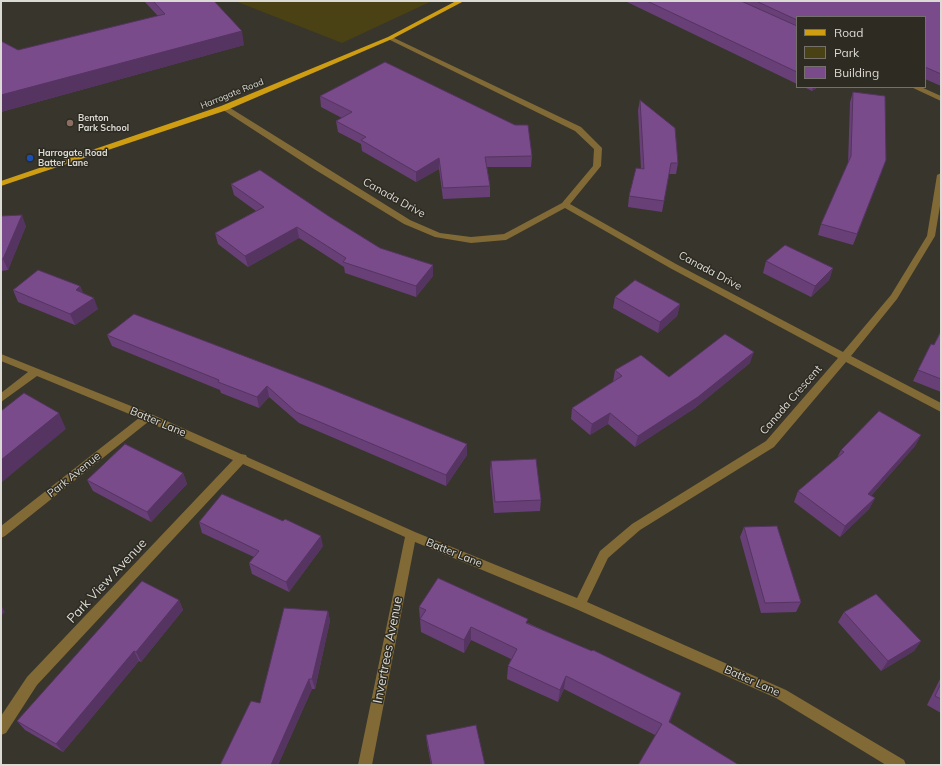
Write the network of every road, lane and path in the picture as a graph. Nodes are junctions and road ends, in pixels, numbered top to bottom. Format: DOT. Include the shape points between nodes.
graph roads {
  1 [pos="461,1"];
  2 [pos="390,38"];
  3 [pos="917,88"];
  4 [pos="941,99"];
  5 [pos="224,108"];
  6 [pos="941,175"];
  7 [pos="1,184"];
  8 [pos="565,205"];
  9 [pos="845,356"];
  10 [pos="1,357"];
  11 [pos="37,371"];
  12 [pos="1,398"];
  13 [pos="941,408"];
  14 [pos="147,417"];
  15 [pos="242,458"];
  16 [pos="1,533"];
  17 [pos="411,535"];
  18 [pos="580,605"];
  19 [pos="1,728"];
  20 [pos="366,765"];
  21 [pos="899,765"];
  1 -- 2 [label="main road, Harrogate Road"];
  2 -- 5 [label="main road, Harrogate Road"];
  2 -- 8 [label="street, Canada Drive" via="578,129 598,148 597,166"];
  3 -- 4 [label="street"];
  5 -- 7 [label="main road, Harrogate Road"];
  5 -- 8 [label="street, Canada Drive" via="407,222 438,235 471,240 506,237"];
  6 -- 9 [label="street, Canada Crescent" via="930,236 894,297"];
  8 -- 9 [label="street, Canada Drive" via="673,266"];
  9 -- 13 [label="street, Canada Drive"];
  9 -- 18 [label="street, Canada Crescent" via="770,444 636,527 604,555"];
  10 -- 11 [label="street, Batter Lane"];
  11 -- 12 [label="street"];
  11 -- 14 [label="street, Batter Lane"];
  14 -- 15 [label="street, Batter Lane"];
  14 -- 16 [label="street, Park Avenue"];
  15 -- 17 [label="street, Batter Lane"];
  15 -- 19 [label="street, Park View Avenue" via="32,681"];
  17 -- 18 [label="street, Batter Lane"];
  17 -- 20 [label="street, Invertrees Avenue"];
  18 -- 21 [label="street, Batter Lane" via="781,694"];
}
